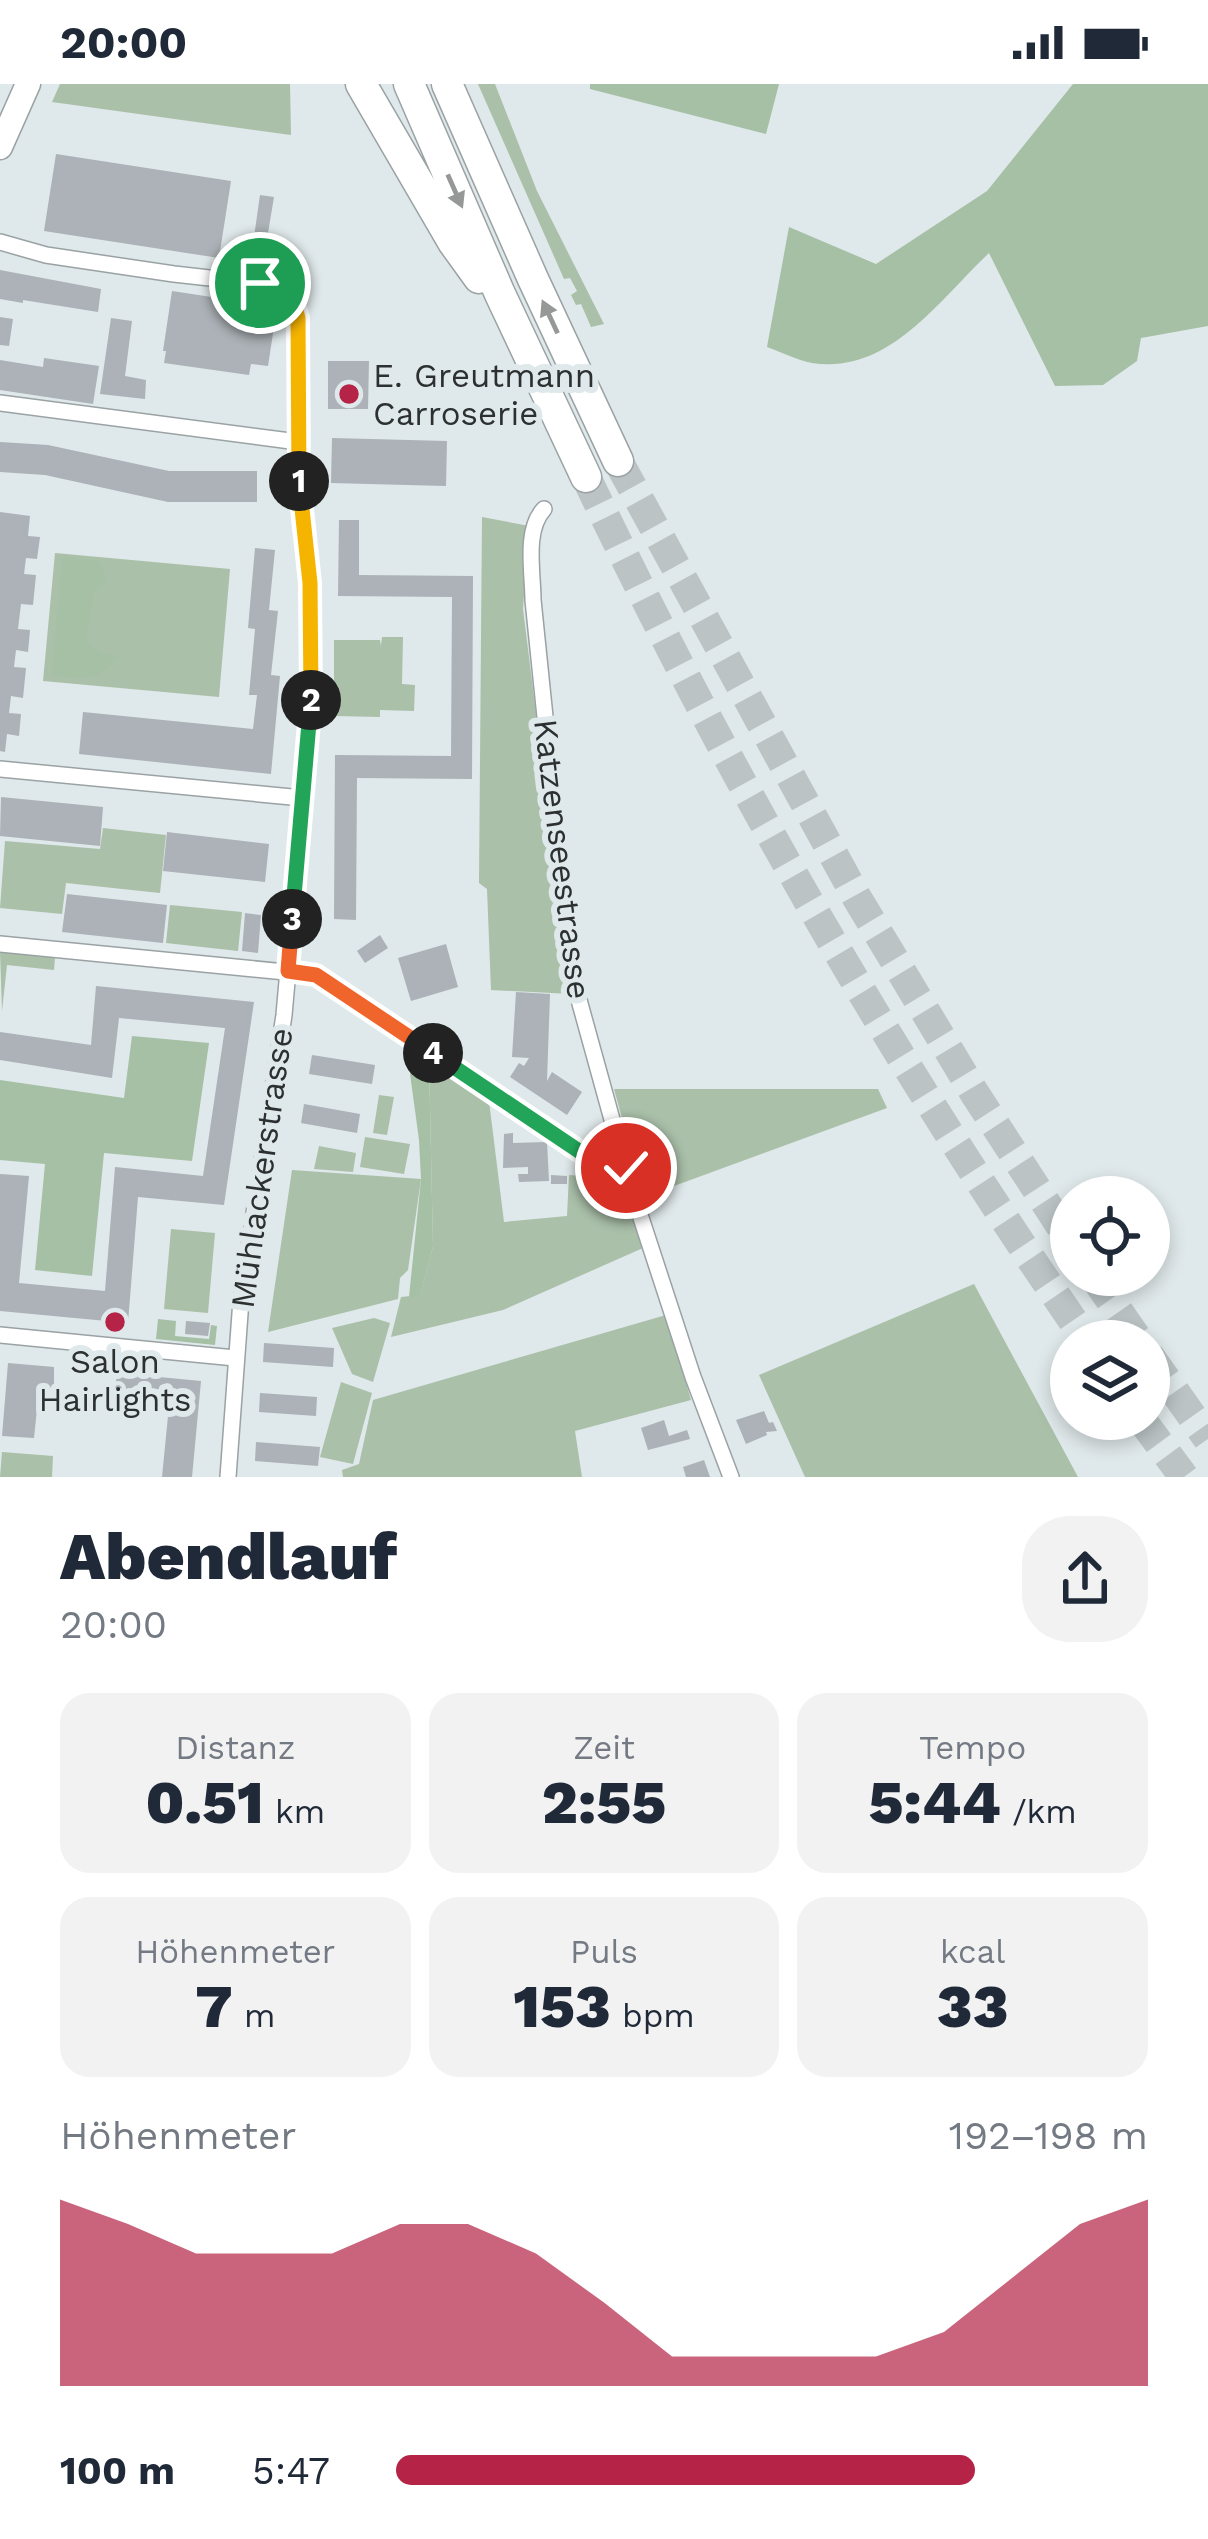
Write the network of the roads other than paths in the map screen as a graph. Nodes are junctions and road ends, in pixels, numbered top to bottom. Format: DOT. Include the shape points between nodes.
graph roads {
  1 [pos="28,84"];
  2 [pos="362,84"];
  3 [pos="409,84"];
  4 [pos="447,84"];
  5 [pos="0,147"];
  6 [pos="0,242"];
  7 [pos="518,331"];
  8 [pos="0,403"];
  9 [pos="298,442"];
  10 [pos="618,461"];
  11 [pos="586,477"];
  12 [pos="544,509"];
  13 [pos="0,769"];
  14 [pos="302,798"];
  15 [pos="0,944"];
  16 [pos="288,971"];
  17 [pos="629,1181"];
  18 [pos="0,1336"];
  19 [pos="235,1358"];
  20 [pos="229,1477"];
  21 [pos="731,1477"];
  1 -- 5 [label="main road"];
  2 -- 7 [label="highway" via="453,242"];
  3 -- 7 [label="highway, one-way"];
  10 -- 4 [label="highway, one-way"];
  6 -- 9 [label="street, Mühlackerstrasse" via="286,292 298,329"];
  7 -- 11 [label="highway"];
  8 -- 9 [label="street"];
  9 -- 14 [label="street, Mühlackerstrasse" via="312,655"];
  12 -- 17 [label="street, Katzenseestrasse" via="535,518 533,600 568,931"];
  13 -- 14 [label="street"];
  14 -- 16 [label="street, Mühlackerstrasse"];
  15 -- 16 [label="street"];
  16 -- 17 [label="street" via="316,975"];
  16 -- 19 [label="street, Mühlackerstrasse"];
  17 -- 21 [label="street, Katzenseestrasse"];
  18 -- 19 [label="street"];
  19 -- 20 [label="street, Mühlackerstrasse"];
}
